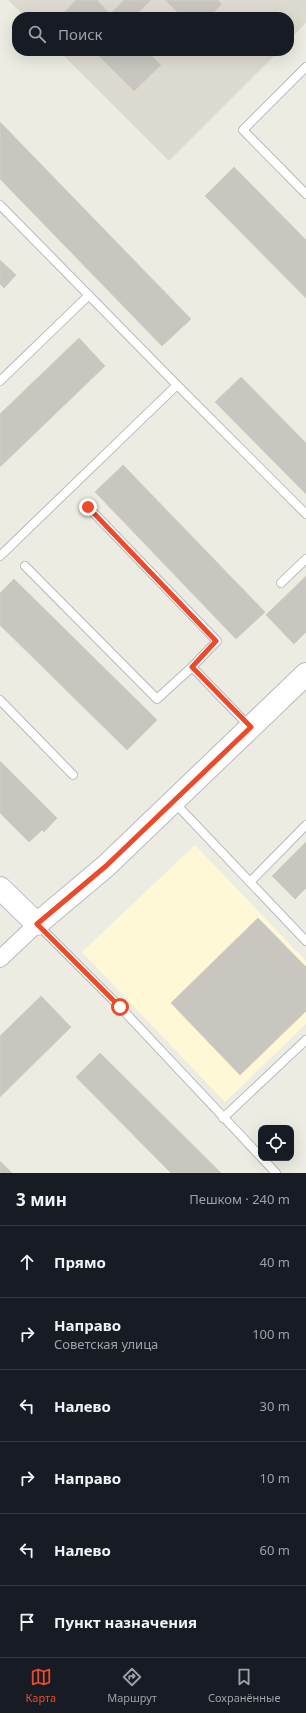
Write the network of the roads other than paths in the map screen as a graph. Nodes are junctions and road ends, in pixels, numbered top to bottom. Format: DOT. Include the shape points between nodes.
graph roads {
  1 [pos="306,67"];
  2 [pos="306,194"];
  3 [pos="0,205"];
  4 [pos="89,295"];
  5 [pos="0,381"];
  6 [pos="177,385"];
  7 [pos="88,507"];
  8 [pos="306,514"];
  9 [pos="0,556"];
  10 [pos="306,558"];
  11 [pos="25,566"];
  12 [pos="281,583"];
  13 [pos="192,667"];
  14 [pos="306,674"];
  15 [pos="0,700"];
  16 [pos="251,727"];
  17 [pos="73,774"];
  18 [pos="173,802"];
  19 [pos="306,825"];
  20 [pos="250,882"];
  21 [pos="0,888"];
  22 [pos="37,924"];
  23 [pos="306,941"];
  24 [pos="0,959"];
  25 [pos="306,1040"];
  26 [pos="223,1118"];
  27 [pos="258,1155"];
  28 [pos="264,1161"];
  29 [pos="276,1173"];
  1 -- 2 [label="lane" via="243,130"];
  3 -- 4 [label="lane"];
  4 -- 5 [label="lane"];
  4 -- 6 [label="lane"];
  6 -- 8 [label="lane"];
  6 -- 9 [label="lane"];
  7 -- 13 [label="lane" via="216,641"];
  10 -- 12 [label="lane"];
  11 -- 13 [label="lane" via="157,699"];
  13 -- 16 [label="lane"];
  14 -- 16 [label="street"];
  15 -- 17 [label="lane"];
  16 -- 18 [label="street"];
  18 -- 20 [label="lane"];
  18 -- 22 [label="street" via="106,866"];
  19 -- 20 [label="lane"];
  20 -- 23 [label="lane"];
  21 -- 22 [label="street"];
  22 -- 24 [label="street"];
  22 -- 26 [label="lane" via="120,1007"];
  25 -- 26 [label="lane"];
  26 -- 27 [label="lane"];
  28 -- 29 [label="lane"];
}
